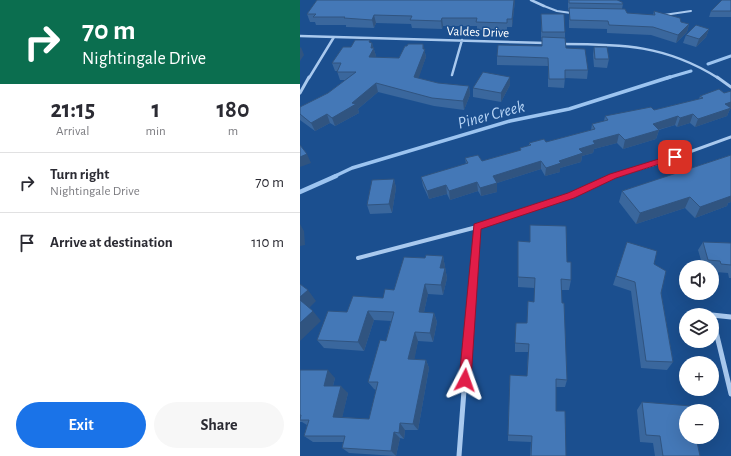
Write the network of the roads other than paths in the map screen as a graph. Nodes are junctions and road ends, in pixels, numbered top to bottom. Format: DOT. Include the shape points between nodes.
graph roads {
  1 [pos="530,0"];
  2 [pos="544,6"];
  3 [pos="691,11"];
  4 [pos="574,14"];
  5 [pos="663,15"];
  6 [pos="300,36"];
  7 [pos="334,37"];
  8 [pos="462,40"];
  9 [pos="553,43"];
  10 [pos="561,44"];
  11 [pos="452,75"];
  12 [pos="731,87"];
  13 [pos="300,93"];
  14 [pos="731,137"];
  15 [pos="477,227"];
  16 [pos="358,258"];
  17 [pos="719,316"];
  18 [pos="731,317"];
  19 [pos="719,344"];
  20 [pos="731,394"];
  21 [pos="459,456"];
  1 -- 2 [label="street"];
  2 -- 4 [label="lane"];
  3 -- 5 [label="lane"];
  6 -- 7 [label="street, Valdes Drive"];
  7 -- 8 [label="street, Valdes Drive"];
  7 -- 13 [label="street"];
  8 -- 9 [label="street, Valdes Drive"];
  8 -- 11 [label="street"];
  10 -- 12 [label="street" via="622,45 656,50 690,62"];
  14 -- 15 [label="street" via="662,162 613,176 571,196"];
  15 -- 16 [label="street"];
  15 -- 21 [label="street"];
  17 -- 18 [label="street"];
  19 -- 20 [label="street"];
}
